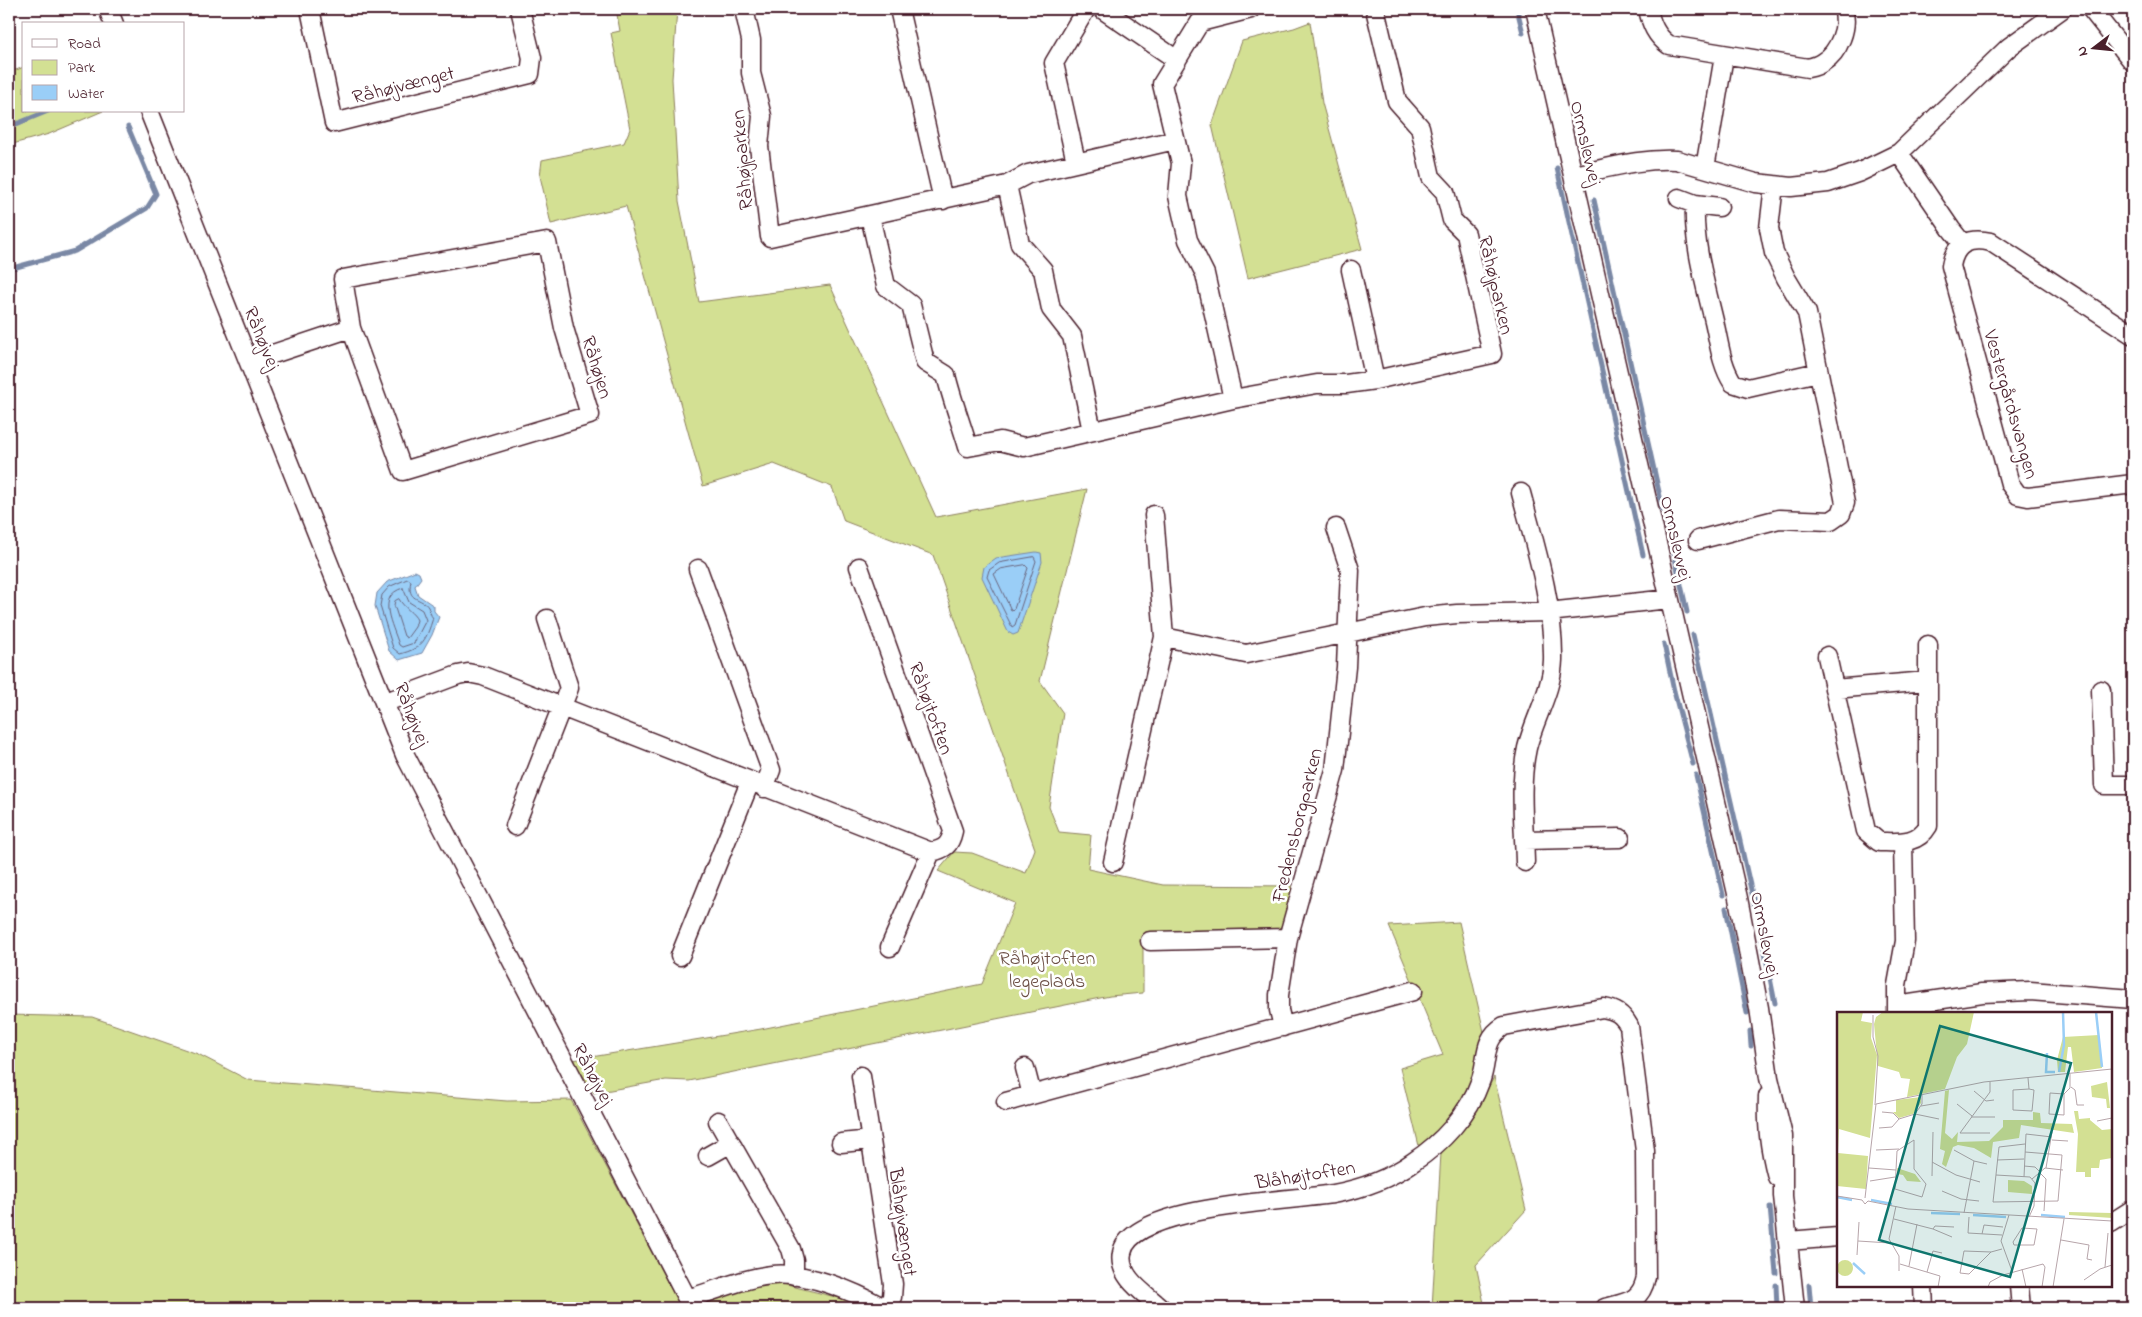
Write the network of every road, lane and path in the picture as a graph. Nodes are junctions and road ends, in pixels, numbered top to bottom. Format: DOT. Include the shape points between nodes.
graph roads {
  1 [pos="108,9"];
  2 [pos="310,9"];
  3 [pos="520,9"];
  4 [pos="744,9"];
  5 [pos="899,9"];
  6 [pos="1086,9"];
  7 [pos="1102,9"];
  8 [pos="1251,9"];
  9 [pos="1375,9"];
  10 [pos="1535,9"];
  11 [pos="1648,9"];
  12 [pos="1843,9"];
  13 [pos="2062,9"];
  14 [pos="2091,9"];
  15 [pos="113,22"];
  16 [pos="1724,56"];
  17 [pos="1176,60"];
  18 [pos="2133,62"];
  19 [pos="149,112"];
  20 [pos="1175,140"];
  21 [pos="1899,153"];
  22 [pos="1076,162"];
  23 [pos="1704,168"];
  24 [pos="1574,175"];
  25 [pos="1007,185"];
  26 [pos="1774,185"];
  27 [pos="943,200"];
  28 [pos="1719,207"];
  29 [pos="870,216"];
  30 [pos="1963,244"];
  31 [pos="1350,270"];
  32 [pos="351,328"];
  33 [pos="2133,335"];
  34 [pos="249,362"];
  35 [pos="1818,372"];
  36 [pos="1375,380"];
  37 [pos="1233,399"];
  38 [pos="1092,431"];
  39 [pos="2133,484"];
  40 [pos="1521,493"];
  41 [pos="1154,515"];
  42 [pos="1336,528"];
  43 [pos="1698,540"];
  44 [pos="859,566"];
  45 [pos="698,569"];
  46 [pos="1669,599"];
  47 [pos="1548,612"];
  48 [pos="547,619"];
  49 [pos="1347,633"];
  50 [pos="1164,637"];
  51 [pos="1928,645"];
  52 [pos="1826,656"];
  53 [pos="1927,681"];
  54 [pos="1834,689"];
  55 [pos="2102,690"];
  56 [pos="386,702"];
  57 [pos="562,707"];
  58 [pos="757,785"];
  59 [pos="2133,785"];
  60 [pos="515,826"];
  61 [pos="1620,838"];
  62 [pos="1524,840"];
  63 [pos="1903,842"];
  64 [pos="931,852"];
  65 [pos="1113,862"];
  66 [pos="1525,862"];
  67 [pos="1288,938"];
  68 [pos="1150,942"];
  69 [pos="890,947"];
  70 [pos="680,956"];
  71 [pos="1413,991"];
  72 [pos="2133,999"];
  73 [pos="1897,1010"];
  74 [pos="1283,1027"];
  75 [pos="1025,1068"];
  76 [pos="861,1076"];
  77 [pos="1032,1095"];
  78 [pos="1006,1102"];
  79 [pos="718,1121"];
  80 [pos="871,1140"];
  81 [pos="730,1143"];
  82 [pos="841,1143"];
  83 [pos="708,1156"];
  84 [pos="2133,1209"];
  85 [pos="2112,1222"];
  86 [pos="1837,1237"];
  87 [pos="1788,1241"];
  88 [pos="794,1276"];
  89 [pos="1923,1287"];
  90 [pos="2019,1287"];
  91 [pos="690,1304"];
  92 [pos="885,1308"];
  93 [pos="1162,1308"];
  94 [pos="1605,1308"];
  95 [pos="1795,1308"];
  96 [pos="1924,1308"];
  97 [pos="2021,1308"];
  1 -- 15 [label="street"];
  2 -- 3 [label="street, Råhøjvænget" via="334,123 530,74 532,58"];
  4 -- 29 [label="street, Råhøjparken" via="751,40 751,73 762,116 759,146 770,237"];
  5 -- 27 [label="street"];
  6 -- 22 [label="street" via="1054,63"];
  7 -- 17 [label="street"];
  8 -- 17 [label="street" via="1200,22"];
  9 -- 36 [label="street, Råhøjparken" via="1397,101 1420,127 1432,177 1445,192 1452,220 1466,234 1492,354"];
  10 -- 24 [label="street, Ormslevvej"];
  11 -- 16 [label="street" via="1660,39 1670,45"];
  12 -- 16 [label="street" via="1844,32 1837,48 1823,62 1808,68"];
  13 -- 21 [label="street" via="2009,47"];
  14 -- 18 [label="street"];
  16 -- 23 [label="street"];
  17 -- 20 [label="street" via="1162,84"];
  19 -- 34 [label="street, Råhøjvej"];
  20 -- 22 [label="street, Råhøjparken"];
  20 -- 37 [label="street" via="1181,163 1178,196 1188,240 1205,274"];
  21 -- 26 [label="street" via="1828,183 1791,187"];
  21 -- 30 [label="street"];
  22 -- 25 [label="street, Råhøjparken" via="1028,174"];
  23 -- 24 [label="street" via="1677,160 1656,159"];
  23 -- 26 [label="street"];
  24 -- 46 [label="street, Ormslevvej"];
  25 -- 27 [label="street, Råhøjparken"];
  25 -- 38 [label="street" via="1020,244 1042,270 1051,309 1072,336"];
  26 -- 35 [label="street" via="1770,228 1774,253 1807,313"];
  27 -- 29 [label="street, Råhøjparken"];
  28 -- 35 [label="street" via="1687,201 1728,375 1733,383 1748,388"];
  29 -- 38 [label="street, Råhøjparken" via="886,286 911,305 925,362 946,374 952,403 968,447 1000,441 1024,447"];
  30 -- 33 [label="street" via="1978,239 1991,242"];
  30 -- 39 [label="street, Vestergårdsvangen" via="1953,254 1952,266 2010,484 2018,495 2028,497"];
  31 -- 36 [label="street"];
  32 -- 32 [label="street, Råhøjen" via="403,471 590,415 564,328 548,242 343,279"];
  32 -- 34 [label="street"];
  34 -- 56 [label="street, Råhøjvej"];
  35 -- 43 [label="street" via="1845,503 1842,514 1831,521 1779,519"];
  36 -- 37 [label="street, Råhøjparken" via="1317,384"];
  37 -- 38 [label="street, Råhøjparken"];
  40 -- 47 [label="street" via="1543,573"];
  41 -- 50 [label="street"];
  42 -- 49 [label="street, Fredensborgparken" via="1350,570"];
  44 -- 64 [label="street, Råhøjtoften" via="953,831 951,842 944,849"];
  45 -- 58 [label="street" via="771,770"];
  46 -- 47 [label="street"];
  46 -- 87 [label="street, Ormslevvej" via="1738,898 1759,1008 1769,1078 1769,1147 1783,1196"];
  47 -- 49 [label="street" via="1425,617"];
  47 -- 62 [label="street" via="1553,661 1527,748 1523,787"];
  48 -- 57 [label="street" via="569,688"];
  49 -- 50 [label="street" via="1246,654"];
  49 -- 67 [label="street, Fredensborgparken" via="1335,770"];
  50 -- 65 [label="street"];
  51 -- 53 [label="street"];
  52 -- 54 [label="street"];
  53 -- 54 [label="street"];
  53 -- 63 [label="street" via="1928,826 1922,836"];
  54 -- 63 [label="street" via="1866,831 1879,842"];
  55 -- 59 [label="street" via="2104,786"];
  56 -- 57 [label="street" via="468,673"];
  56 -- 91 [label="street, Råhøjvej" via="406,755"];
  57 -- 58 [label="street"];
  57 -- 60 [label="street"];
  58 -- 64 [label="street"];
  58 -- 70 [label="street"];
  61 -- 62 [label="street"];
  62 -- 66 [label="street"];
  63 -- 73 [label="street" via="1906,941 1897,985"];
  64 -- 69 [label="street"];
  67 -- 68 [label="street"];
  67 -- 74 [label="street, Fredensborgparken" via="1279,995"];
  71 -- 74 [label="street"];
  72 -- 73 [label="street" via="2030,991 1982,993"];
  74 -- 77 [label="street"];
  75 -- 77 [label="street"];
  76 -- 80 [label="street, Blåhøjvænget"];
  77 -- 78 [label="street"];
  79 -- 81 [label="street"];
  80 -- 82 [label="street"];
  80 -- 92 [label="street, Blåhøjvænget" via="893,1284 892,1297"];
  81 -- 83 [label="street"];
  81 -- 88 [label="street" via="791,1249"];
  84 -- 85 [label="street"];
  86 -- 87 [label="street"];
  87 -- 95 [label="street, Ormslevvej"];
  88 -- 91 [label="street, Blåhøjvænget" via="774,1275 750,1280"];
  88 -- 92 [label="street, Blåhøjvænget" via="860,1294"];
  89 -- 96 [label="street"];
  90 -- 97 [label="street"];
  93 -- 94 [label="street, Blåhøjtoften" via="1126,1274 1121,1262 1128,1239 1146,1227 1186,1213 1333,1194 1390,1176 1414,1162 1468,1107 1481,1082 1488,1044 1494,1032 1504,1026 1602,1008 1623,1016 1629,1026 1646,1151 1644,1289 1628,1302"];
}
